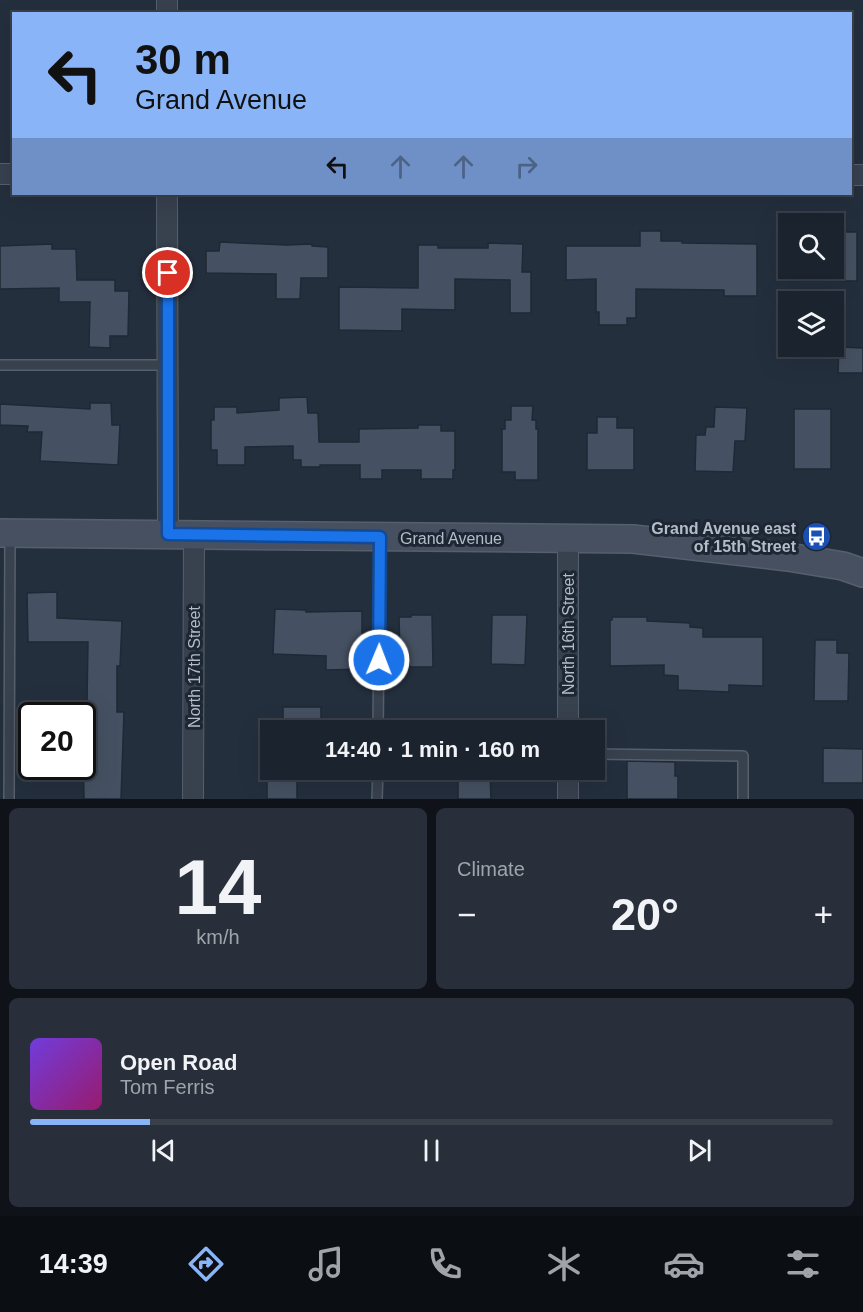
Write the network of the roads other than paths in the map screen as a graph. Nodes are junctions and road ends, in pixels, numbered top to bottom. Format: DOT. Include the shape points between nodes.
graph roads {
  1 [pos="167,195"];
  2 [pos="0,365"];
  3 [pos="168,365"];
  4 [pos="5,533"];
  5 [pos="181,534"];
  6 [pos="380,537"];
  7 [pos="568,538"];
  8 [pos="863,573"];
  9 [pos="378,720"];
  10 [pos="568,720"];
  11 [pos="605,754"];
  12 [pos="378,780"];
  13 [pos="568,780"];
  14 [pos="9,799"];
  15 [pos="193,799"];
  16 [pos="378,799"];
  17 [pos="568,799"];
  18 [pos="743,799"];
  1 -- 3 [label="street, North 17th Street"];
  2 -- 3 [label="lane"];
  3 -- 5 [label="street, North 17th Street"];
  4 -- 5 [label="street, Grand Avenue"];
  4 -- 14 [label="lane"];
  5 -- 6 [label="street, Grand Avenue"];
  5 -- 15 [label="street, North 17th Street"];
  6 -- 7 [label="street, Grand Avenue"];
  6 -- 9 [label="lane"];
  7 -- 8 [label="street, Grand Avenue" via="633,539 788,557"];
  7 -- 10 [label="street, North 16th Street"];
  11 -- 18 [label="lane" via="743,756"];
  12 -- 16 [label="lane"];
  13 -- 17 [label="street"];
}
